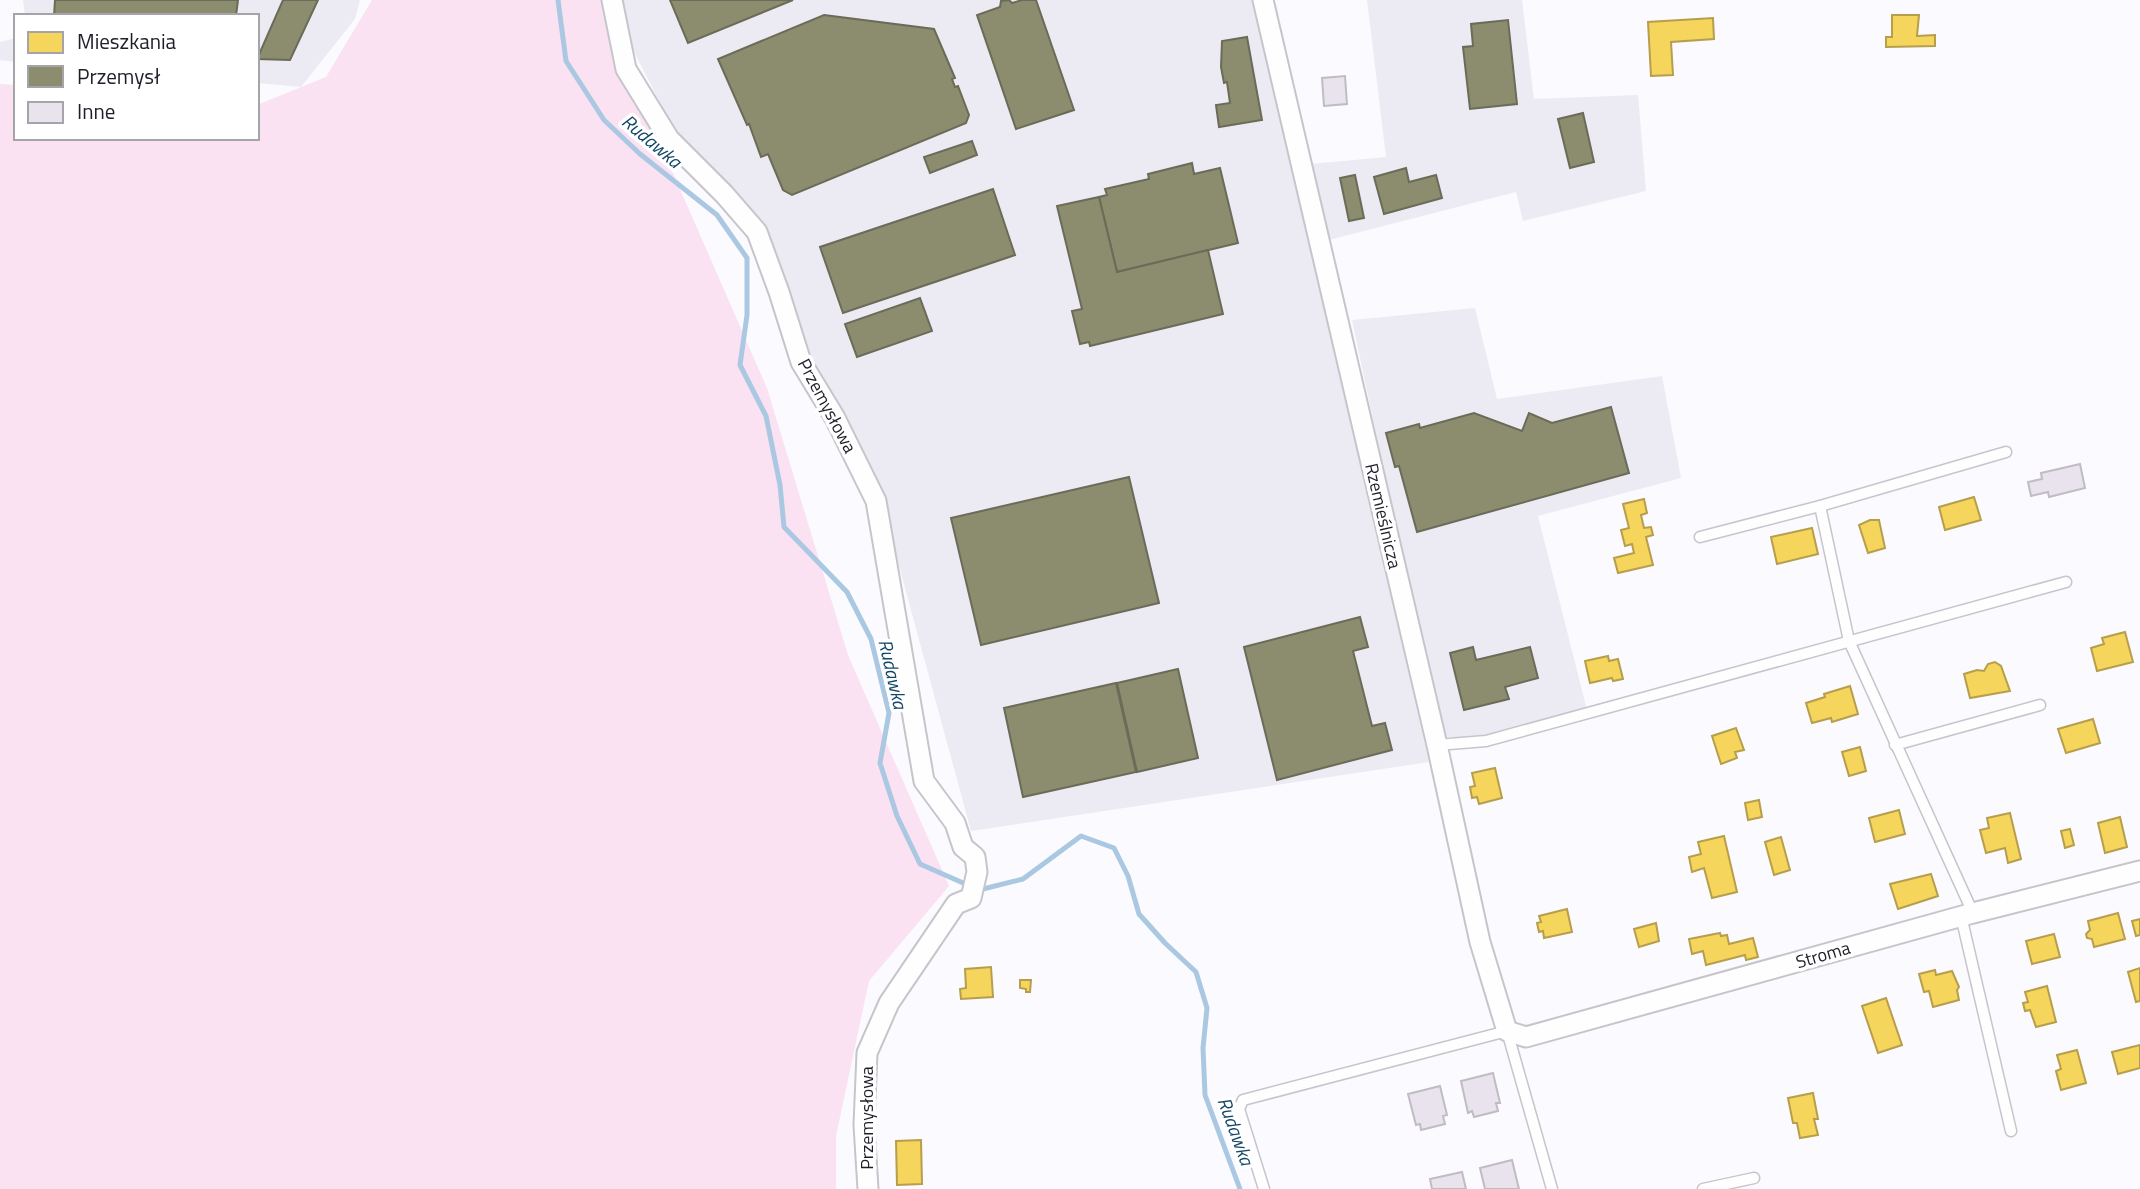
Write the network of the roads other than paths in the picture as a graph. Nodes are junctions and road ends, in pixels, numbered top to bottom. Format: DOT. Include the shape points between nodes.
graph roads {
  1 [pos="612,0"];
  2 [pos="1263,0"];
  3 [pos="2006,452"];
  4 [pos="1820,506"];
  5 [pos="1700,537"];
  6 [pos="2066,582"];
  7 [pos="1849,641"];
  8 [pos="2040,705"];
  9 [pos="1895,744"];
  10 [pos="1437,745"];
  11 [pos="962,847"];
  12 [pos="2140,871"];
  13 [pos="963,901"];
  14 [pos="1967,915"];
  15 [pos="1507,1031"];
  16 [pos="2011,1131"];
  17 [pos="1754,1178"];
  18 [pos="868,1189"];
  19 [pos="1264,1189"];
  20 [pos="1552,1189"];
  21 [pos="1703,1189"];
  1 -- 11 [label="street, Przemysłowa" via="626,69 669,139 757,232 801,362 876,501 924,781 956,823"];
  2 -- 10 [label="street, Rzemieślnicza"];
  3 -- 4 [label="lane"];
  4 -- 5 [label="lane"];
  4 -- 7 [label="lane"];
  6 -- 7 [label="lane"];
  7 -- 9 [label="lane"];
  7 -- 10 [label="lane" via="1486,741"];
  8 -- 9 [label="lane"];
  9 -- 14 [label="lane"];
  10 -- 15 [label="street, Rzemieślnicza" via="1480,942"];
  11 -- 13 [label="street, Przemysłowa"];
  11 -- 13 [label="street, Przemysłowa" via="975,856 977,872"];
  12 -- 14 [label="street, Stroma"];
  13 -- 18 [label="street, Przemysłowa" via="889,1003 867,1053 864,1125"];
  14 -- 15 [label="street, Stroma" via="1526,1037"];
  14 -- 16 [label="lane"];
  15 -- 19 [label="lane" via="1243,1100 1239,1109"];
  15 -- 20 [label="lane"];
  17 -- 21 [label="lane"];
}
